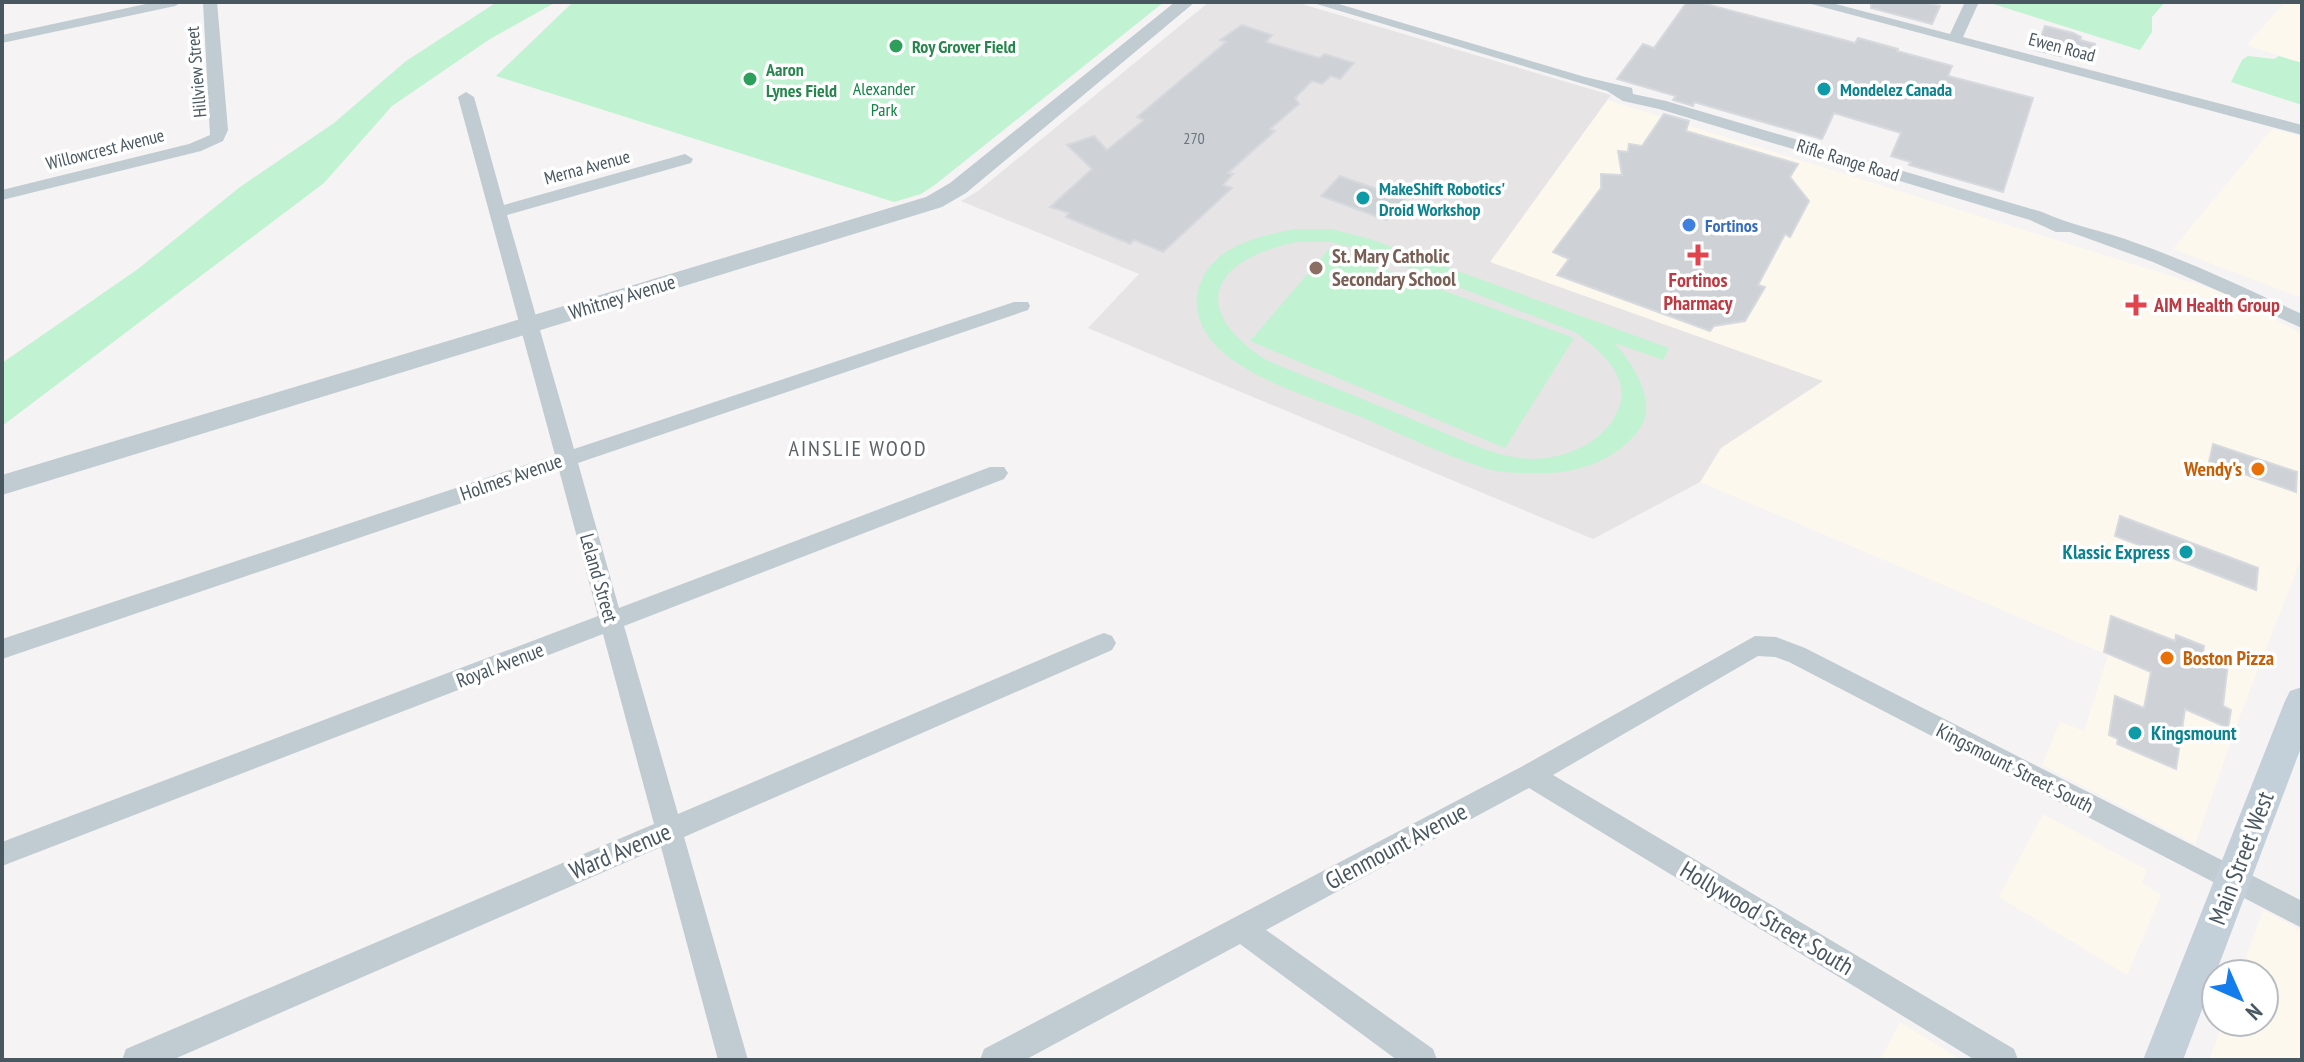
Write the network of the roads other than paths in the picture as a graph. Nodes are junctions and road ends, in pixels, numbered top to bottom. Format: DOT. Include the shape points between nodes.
graph roads {
  1 [pos="175,2"];
  2 [pos="210,2"];
  3 [pos="1186,2"];
  4 [pos="1317,2"];
  5 [pos="1811,2"];
  6 [pos="1972,2"];
  7 [pos="2,39"];
  8 [pos="1955,39"];
  9 [pos="466,97"];
  10 [pos="2302,130"];
  11 [pos="217,138"];
  12 [pos="685,159"];
  13 [pos="2,195"];
  14 [pos="498,212"];
  15 [pos="1021,306"];
  16 [pos="2302,322"];
  17 [pos="529,325"];
  18 [pos="566,459"];
  19 [pos="997,473"];
  20 [pos="2,485"];
  21 [pos="612,622"];
  22 [pos="1104,643"];
  23 [pos="2,649"];
  24 [pos="1797,655"];
  25 [pos="2302,701"];
  26 [pos="1530,775"];
  27 [pos="669,830"];
  28 [pos="2,854"];
  29 [pos="2232,880"];
  30 [pos="2302,915"];
  31 [pos="1240,928"];
  32 [pos="137,1060"];
  33 [pos="733,1060"];
  34 [pos="995,1060"];
  35 [pos="1422,1060"];
  36 [pos="2003,1060"];
  37 [pos="2163,1060"];
  1 -- 7 [label="street"];
  2 -- 11 [label="street, Hillview Street"];
  3 -- 17 [label="street, Whitney Avenue" via="934,202"];
  4 -- 16 [label="street, Rifle Range Road" via="2071,227 2171,260"];
  5 -- 8 [label="street, Ewen Road"];
  6 -- 8 [label="street"];
  8 -- 10 [label="street, Ewen Road"];
  9 -- 14 [label="street, Leland Street"];
  11 -- 13 [label="street, Willowcrest Avenue" via="195,148"];
  12 -- 14 [label="street, Merna Avenue"];
  14 -- 17 [label="street, Leland Street"];
  15 -- 18 [label="street, Holmes Avenue"];
  17 -- 18 [label="street, Leland Street"];
  17 -- 20 [label="street, Whitney Avenue"];
  18 -- 21 [label="street, Leland Street"];
  18 -- 23 [label="street, Holmes Avenue"];
  19 -- 21 [label="street, Royal Avenue"];
  21 -- 27 [label="street, Leland Street"];
  21 -- 28 [label="street, Royal Avenue"];
  22 -- 27 [label="street, Ward Avenue"];
  24 -- 26 [label="street, Glenmount Avenue" via="1755,646"];
  24 -- 29 [label="street, Kingsmount Street South"];
  25 -- 29 [label="main road, Main Street West"];
  26 -- 31 [label="street, Glenmount Avenue"];
  26 -- 36 [label="street, Hollywood Street South"];
  27 -- 32 [label="street, Ward Avenue"];
  27 -- 33 [label="street, Leland Street"];
  29 -- 30 [label="street, Kingsmount Street South"];
  29 -- 37 [label="main road, Main Street West"];
  31 -- 34 [label="street, Glenmount Avenue"];
  31 -- 35 [label="street"];
}
